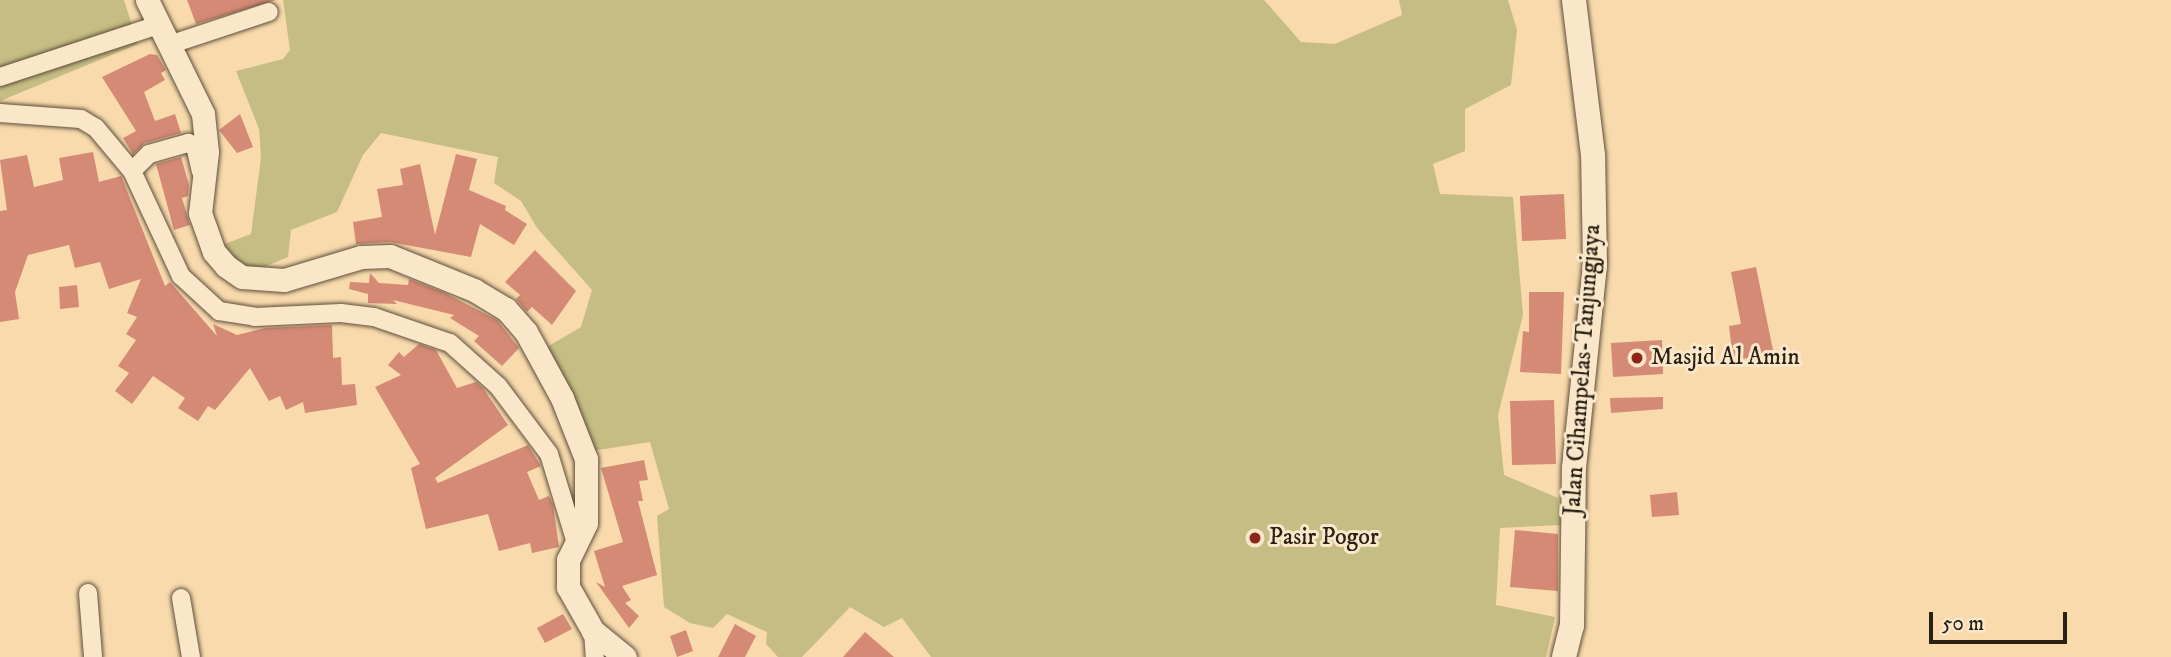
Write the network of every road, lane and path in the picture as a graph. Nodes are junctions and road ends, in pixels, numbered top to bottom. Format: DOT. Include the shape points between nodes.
graph roads {
  1 [pos="148,0"];
  2 [pos="1574,0"];
  3 [pos="269,12"];
  4 [pos="164,35"];
  5 [pos="0,77"];
  6 [pos="0,113"];
  7 [pos="132,171"];
  8 [pos="202,174"];
  9 [pos="577,546"];
  10 [pos="88,593"];
  11 [pos="181,598"];
  12 [pos="593,631"];
  13 [pos="93,657"];
  14 [pos="191,657"];
  15 [pos="595,657"];
  16 [pos="625,657"];
  17 [pos="1564,657"];
  1 -- 4 [label="street"];
  2 -- 17 [label="main road, Jalan Cihampelas-Tanjungjaya" via="1593,155 1595,265 1574,468 1572,626"];
  3 -- 4 [label="street"];
  4 -- 5 [label="street"];
  4 -- 8 [label="street" via="203,114 207,134"];
  6 -- 7 [label="street" via="80,119 96,128"];
  7 -- 8 [label="street" via="149,154 192,143"];
  7 -- 9 [label="street" via="181,276 219,311 255,317 341,313 374,317 450,343 498,386 549,454"];
  8 -- 9 [label="street" via="200,213 205,233 214,252 242,276 284,279 361,257 390,256 436,271 506,309 543,361 586,459 590,495"];
  9 -- 12 [label="street" via="568,559 568,587"];
  10 -- 13 [label="street"];
  11 -- 14 [label="street"];
  12 -- 15 [label="street"];
  12 -- 16 [label="street"];
}
